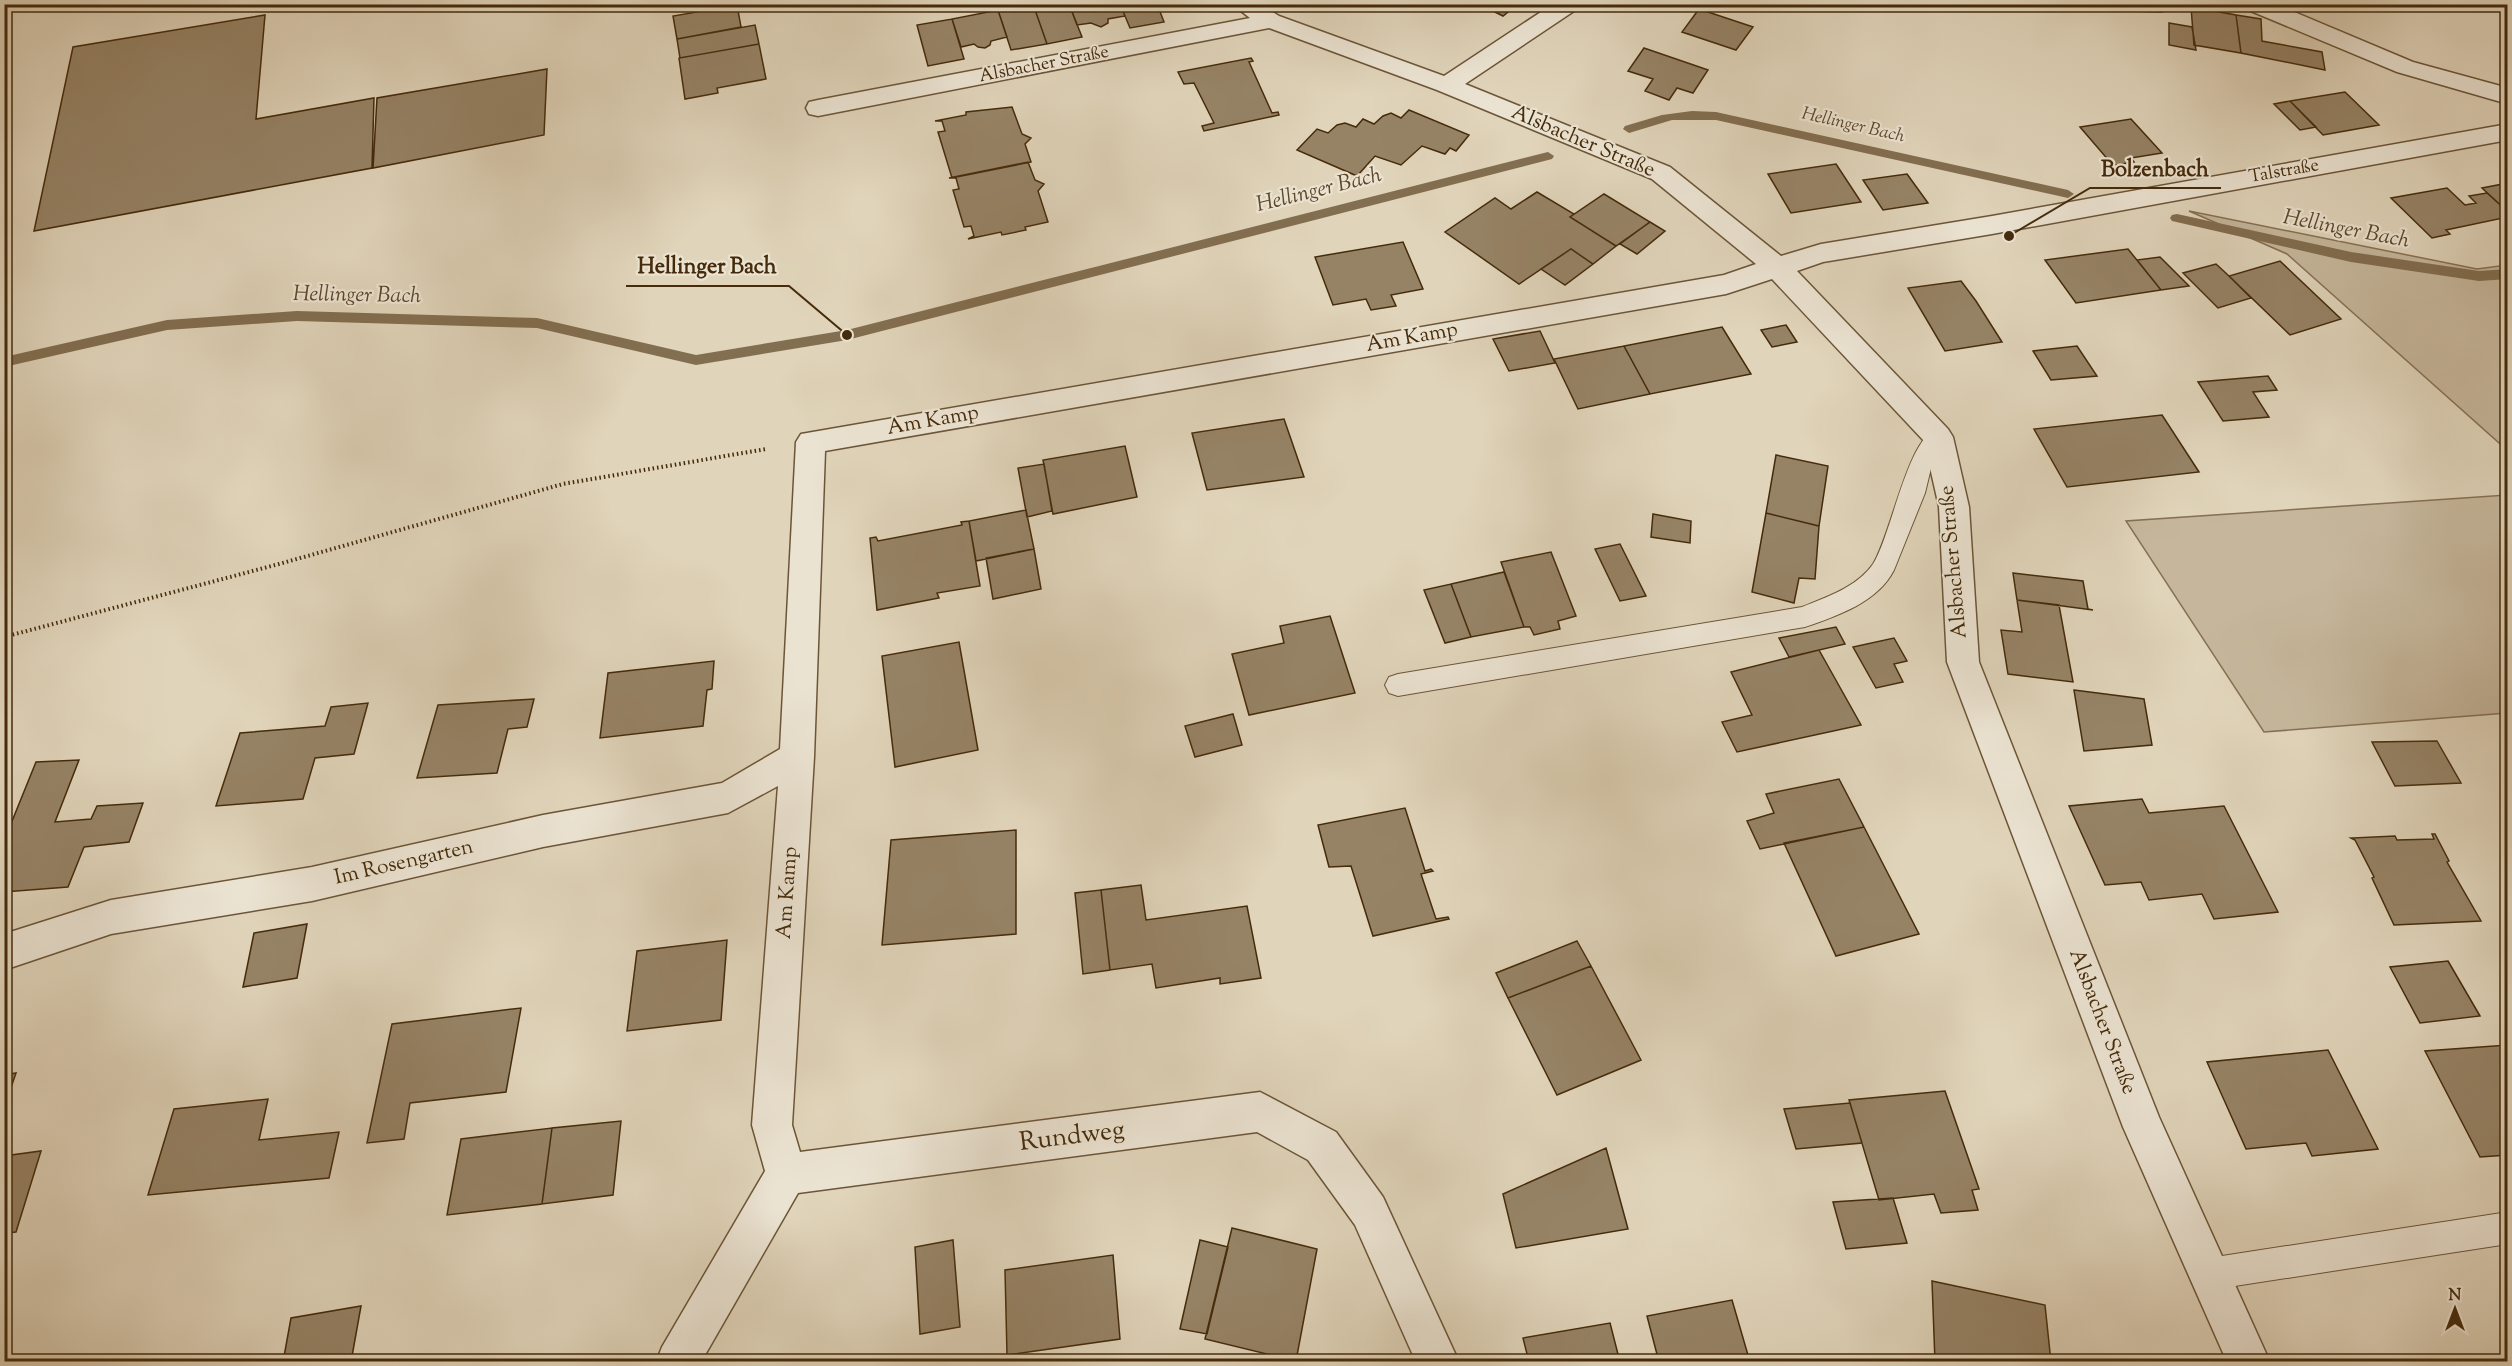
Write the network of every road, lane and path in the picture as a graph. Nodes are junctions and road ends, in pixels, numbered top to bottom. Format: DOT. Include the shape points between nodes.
graph roads {
  1 [pos="1243,4"];
  2 [pos="1569,4"];
  3 [pos="2254,4"];
  4 [pos="1271,21"];
  5 [pos="1446,85"];
  6 [pos="2508,96"];
  7 [pos="818,108"];
  8 [pos="2508,132"];
  9 [pos="1778,268"];
  10 [pos="1938,436"];
  11 [pos="811,442"];
  12 [pos="4,637"];
  13 [pos="1398,685"];
  14 [pos="797,757"];
  15 [pos="4,952"];
  16 [pos="786,1174"];
  17 [pos="2508,1228"];
  18 [pos="2209,1274"];
  19 [pos="677,1362"];
  20 [pos="1438,1362"];
  21 [pos="2249,1362"];
  1 -- 4 [label="street, Alsbacher Straße"];
  2 -- 5 [label="street"];
  3 -- 6 [label="street" via="2405,67"];
  4 -- 5 [label="street, Alsbacher Straße"];
  4 -- 7 [label="street, Alsbacher Straße"];
  5 -- 9 [label="street, Alsbacher Straße" via="1661,173"];
  8 -- 9 [label="street, Talstraße" via="1821,253"];
  9 -- 10 [label="street, Alsbacher Straße"];
  9 -- 11 [label="street, Am Kamp" via="1726,284"];
  10 -- 13 [label="lane" via="1921,462 1914,493 1882,570 1854,596 1805,617"];
  10 -- 18 [label="street, Alsbacher Straße" via="1954,507 1963,662 2143,1127"];
  11 -- 12 [label="path" via="562,484"];
  11 -- 14 [label="street, Am Kamp"];
  14 -- 15 [label="street, Im Rosengarten" via="728,796 543,831 312,884 111,917"];
  14 -- 16 [label="street, Am Kamp" via="772,1125"];
  16 -- 19 [label="street"];
  16 -- 20 [label="street, Rundweg" via="1260,1112 1322,1146 1369,1211"];
  17 -- 18 [label="lane"];
  18 -- 21 [label="street, Alsbacher Straße"];
}
